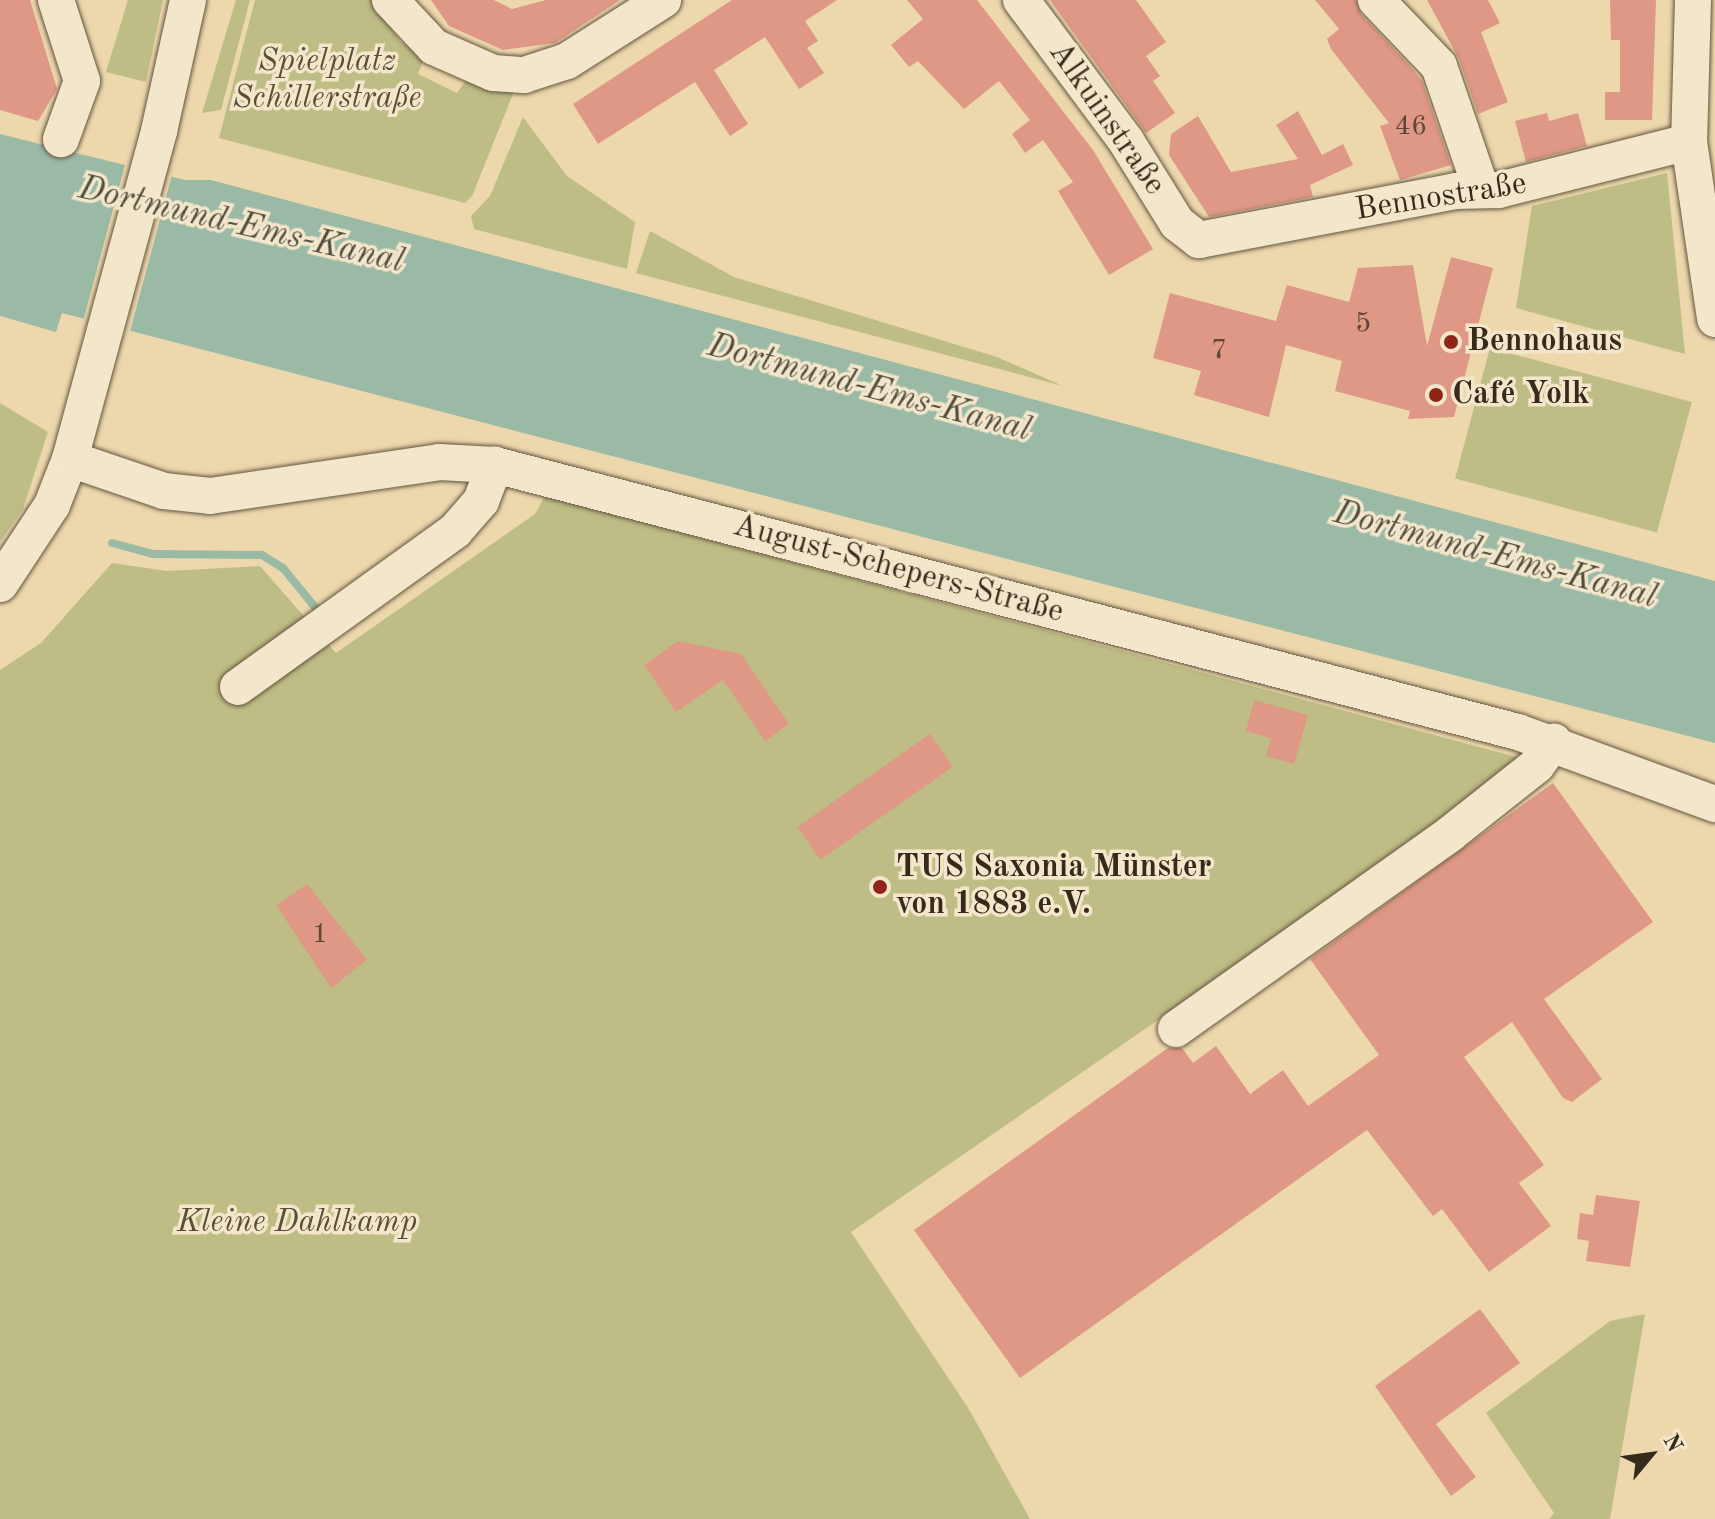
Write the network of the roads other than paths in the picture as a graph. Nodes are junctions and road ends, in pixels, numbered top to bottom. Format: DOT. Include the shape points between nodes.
graph roads {
  1 [pos="56,0"];
  2 [pos="188,0"];
  3 [pos="390,0"];
  4 [pos="663,0"];
  5 [pos="1021,0"];
  6 [pos="1376,0"];
  7 [pos="1693,0"];
  8 [pos="61,139"];
  9 [pos="1689,142"];
  10 [pos="1481,189"];
  11 [pos="1191,237"];
  12 [pos="1715,319"];
  13 [pos="70,459"];
  14 [pos="495,465"];
  15 [pos="0,584"];
  16 [pos="238,687"];
  17 [pos="1554,742"];
  18 [pos="1715,804"];
  19 [pos="1176,1029"];
  1 -- 8 [label="street" via="82,81"];
  2 -- 13 [label="street" via="159,131"];
  3 -- 4 [label="street" via="434,47 493,73 524,75 567,61"];
  5 -- 11 [label="street, Alkuinstraße"];
  6 -- 10 [label="street" via="1439,66"];
  7 -- 9 [label="street"];
  9 -- 10 [label="street, Bennostraße" via="1536,182"];
  9 -- 12 [label="street"];
  10 -- 11 [label="street, Bennostraße" via="1225,238"];
  13 -- 14 [label="street, August-Schepers-Straße" via="164,491 210,496 439,462"];
  13 -- 15 [label="street" via="52,505"];
  14 -- 16 [label="street" via="481,501 455,531"];
  14 -- 17 [label="street, August-Schepers-Straße"];
  17 -- 18 [label="street, August-Schepers-Straße"];
  17 -- 19 [label="street" via="1537,765 1450,834"];
}
